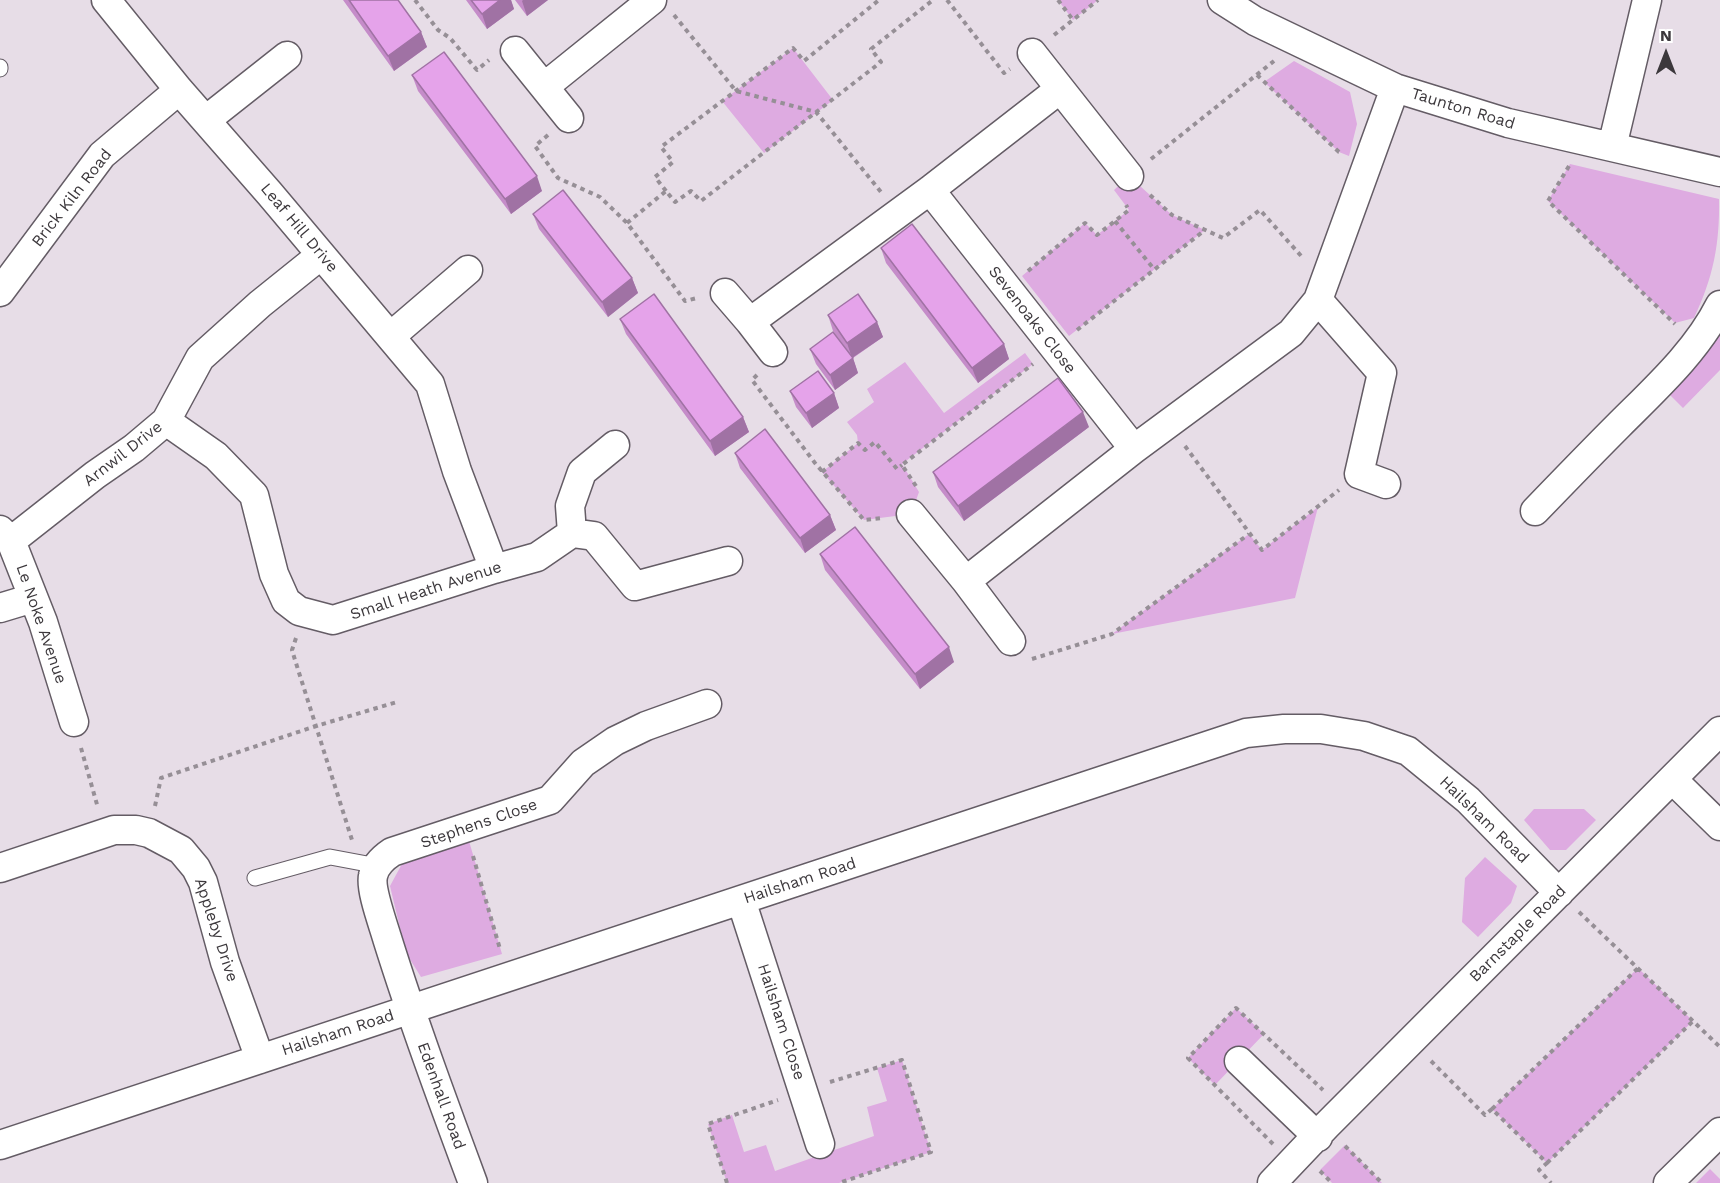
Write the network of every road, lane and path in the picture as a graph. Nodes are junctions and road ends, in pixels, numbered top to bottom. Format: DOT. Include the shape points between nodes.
graph roads {
  1 [pos="106,0"];
  2 [pos="415,0"];
  3 [pos="879,0"];
  4 [pos="933,0"];
  5 [pos="947,0"];
  6 [pos="1058,0"];
  7 [pos="1098,0"];
  8 [pos="1222,0"];
  9 [pos="1647,0"];
  10 [pos="661,5"];
  11 [pos="1073,20"];
  12 [pos="1298,42"];
  13 [pos="515,51"];
  14 [pos="1032,53"];
  15 [pos="286,56"];
  16 [pos="1257,75"];
  17 [pos="544,87"];
  18 [pos="1395,88"];
  19 [pos="1059,89"];
  20 [pos="179,90"];
  21 [pos="736,91"];
  22 [pos="816,112"];
  23 [pos="569,118"];
  24 [pos="206,120"];
  25 [pos="1580,140"];
  26 [pos="1612,147"];
  27 [pos="1368,163"];
  28 [pos="1720,172"];
  29 [pos="1129,176"];
  30 [pos="930,190"];
  31 [pos="666,191"];
  32 [pos="898,214"];
  33 [pos="1114,221"];
  34 [pos="627,223"];
  35 [pos="1204,230"];
  36 [pos="321,255"];
  37 [pos="1154,269"];
  38 [pos="468,270"];
  39 [pos="1007,288"];
  40 [pos="1321,291"];
  41 [pos="0,292"];
  42 [pos="724,293"];
  43 [pos="1720,305"];
  44 [pos="750,322"];
  45 [pos="391,336"];
  46 [pos="1693,345"];
  47 [pos="1054,348"];
  48 [pos="773,352"];
  49 [pos="166,421"];
  50 [pos="1168,424"];
  51 [pos="615,445"];
  52 [pos="1134,449"];
  53 [pos="902,465"];
  54 [pos="822,472"];
  55 [pos="1359,474"];
  56 [pos="1386,484"];
  57 [pos="1535,511"];
  58 [pos="911,514"];
  59 [pos="572,533"];
  60 [pos="1250,534"];
  61 [pos="6,535"];
  62 [pos="728,561"];
  63 [pos="494,569"];
  64 [pos="966,581"];
  65 [pos="33,598"];
  66 [pos="0,608"];
  67 [pos="302,612"];
  68 [pos="1011,641"];
  69 [pos="397,702"];
  70 [pos="707,704"];
  71 [pos="74,722"];
  72 [pos="316,726"];
  73 [pos="1720,731"];
  74 [pos="1672,779"];
  75 [pos="1720,826"];
  76 [pos="466,829"];
  77 [pos="105,833"];
  78 [pos="149,833"];
  79 [pos="378,866"];
  80 [pos="0,868"];
  81 [pos="255,878"];
  82 [pos="1559,893"];
  83 [pos="741,900"];
  84 [pos="1638,968"];
  85 [pos="508,977"];
  86 [pos="409,1010"];
  87 [pos="1693,1021"];
  88 [pos="1411,1042"];
  89 [pos="1720,1047"];
  90 [pos="260,1059"];
  91 [pos="1239,1060"];
  92 [pos="804,1091"];
  93 [pos="1492,1108"];
  94 [pos="1322,1131"];
  95 [pos="1720,1132"];
  96 [pos="820,1144"];
  97 [pos="0,1145"];
  98 [pos="1547,1163"];
  99 [pos="473,1183"];
  100 [pos="727,1183"];
  101 [pos="839,1183"];
  102 [pos="1272,1183"];
  103 [pos="1382,1183"];
  104 [pos="1551,1183"];
  105 [pos="1668,1183"];
  1 -- 20 [label="street, Leaf Hill Drive"];
  2 -- 13 [label="path" via="477,70 509,44"];
  3 -- 21 [label="path" via="804,61 793,48"];
  4 -- 22 [label="path" via="871,49 881,62"];
  5 -- 14 [label="path" via="1004,73"];
  6 -- 11 [label="path"];
  7 -- 11 [label="path"];
  8 -- 12 [label="street, Taunton Road"];
  9 -- 26 [label="street"];
  10 -- 17 [label="street"];
  10 -- 21 [label="path"];
  11 -- 14 [label="path"];
  12 -- 16 [label="path"];
  12 -- 18 [label="street, Taunton Road"];
  13 -- 17 [label="street"];
  14 -- 19 [label="street"];
  15 -- 24 [label="street"];
  16 -- 27 [label="path" via="1339,152"];
  16 -- 29 [label="path"];
  17 -- 23 [label="street"];
  18 -- 25 [label="street, Taunton Road" via="1508,123"];
  18 -- 27 [label="street"];
  19 -- 29 [label="street"];
  19 -- 30 [label="street"];
  20 -- 24 [label="street, Leaf Hill Drive"];
  20 -- 41 [label="street, Brick Kiln Road" via="102,155"];
  21 -- 22 [label="path"];
  21 -- 31 [label="path" via="661,147 673,162 655,177"];
  22 -- 31 [label="path" via="701,201 691,191 675,202"];
  22 -- 32 [label="path"];
  23 -- 34 [label="path" via="535,146 558,178 600,197"];
  24 -- 36 [label="street, Leaf Hill Drive"];
  25 -- 26 [label="street, Taunton Road"];
  25 -- 46 [label="path" via="1548,201"];
  26 -- 28 [label="street, Taunton Road"];
  27 -- 40 [label="street"];
  29 -- 33 [label="path" via="1114,190 1129,210"];
  29 -- 35 [label="path" via="1172,215"];
  30 -- 32 [label="street"];
  30 -- 39 [label="street, Sevenoaks Close"];
  31 -- 34 [label="path"];
  32 -- 44 [label="street"];
  33 -- 37 [label="path"];
  33 -- 39 [label="path" via="1097,236 1085,223"];
  34 -- 42 [label="path" via="685,301"];
  35 -- 37 [label="path"];
  35 -- 40 [label="path" via="1223,238 1260,210"];
  36 -- 45 [label="street, Leaf Hill Drive"];
  36 -- 49 [label="street, Arnwil Drive" via="200,358"];
  37 -- 47 [label="path"];
  38 -- 45 [label="street"];
  39 -- 47 [label="street, Sevenoaks Close"];
  40 -- 50 [label="street" via="1291,333"];
  40 -- 55 [label="street" via="1382,373"];
  42 -- 44 [label="street"];
  43 -- 46 [label="street"];
  44 -- 48 [label="street"];
  45 -- 63 [label="street, Leaf Hill Drive" via="430,384"];
  46 -- 57 [label="street" via="1664,380"];
  47 -- 52 [label="street, Sevenoaks Close"];
  47 -- 53 [label="path"];
  48 -- 54 [label="path" via="752,380"];
  49 -- 61 [label="street, Arnwil Drive" via="134,448"];
  49 -- 67 [label="street" via="216,456 254,495 274,574 286,602"];
  50 -- 52 [label="street"];
  50 -- 60 [label="path"];
  51 -- 59 [label="street" via="582,472 570,506"];
  52 -- 64 [label="street"];
  53 -- 54 [label="path" via="897,469 875,442 865,450 858,443"];
  53 -- 58 [label="path" via="919,492"];
  54 -- 58 [label="path" via="864,520"];
  55 -- 56 [label="street"];
  55 -- 60 [label="path" via="1262,550"];
  58 -- 64 [label="street"];
  59 -- 62 [label="street" via="594,536 635,586"];
  59 -- 63 [label="street, Small Heath Avenue" via="537,557"];
  60 -- 68 [label="path" via="1112,634 1033,660"];
  61 -- 65 [label="street, Le Noke Avenue"];
  63 -- 67 [label="street, Small Heath Avenue" via="333,620"];
  64 -- 68 [label="street"];
  65 -- 66 [label="street"];
  65 -- 71 [label="street, Le Noke Avenue"];
  67 -- 72 [label="path" via="292,650"];
  69 -- 72 [label="path"];
  70 -- 76 [label="street, Stephens Close" via="615,741 583,763 550,800"];
  71 -- 77 [label="path"];
  72 -- 78 [label="path" via="161,778"];
  72 -- 79 [label="path" via="354,845"];
  73 -- 74 [label="street, Barnstaple Road"];
  74 -- 75 [label="street"];
  74 -- 82 [label="street, Barnstaple Road"];
  76 -- 79 [label="street, Stephens Close" via="393,852"];
  76 -- 85 [label="path"];
  77 -- 78 [label="street, Appleby Drive"];
  77 -- 80 [label="street, Appleby Drive"];
  78 -- 90 [label="street, Appleby Drive" via="181,850 203,882 225,962"];
  79 -- 81 [label="lane" via="330,857"];
  79 -- 86 [label="street" via="373,886"];
  82 -- 83 [label="street, Hailsham Road" via="1468,800 1408,751 1364,736 1321,729 1284,729 1246,733"];
  82 -- 84 [label="path"];
  82 -- 88 [label="street, Barnstaple Road"];
  83 -- 85 [label="street, Hailsham Road"];
  83 -- 92 [label="street, Hailsham Close"];
  84 -- 87 [label="path"];
  84 -- 93 [label="path"];
  85 -- 86 [label="street, Hailsham Road"];
  86 -- 90 [label="street, Hailsham Road"];
  86 -- 99 [label="street, Edenhall Road"];
  87 -- 89 [label="path"];
  87 -- 98 [label="path"];
  88 -- 93 [label="path" via="1485,1115"];
  88 -- 94 [label="street, Barnstaple Road"];
  90 -- 97 [label="street, Hailsham Road"];
  91 -- 94 [label="street"];
  92 -- 96 [label="street, Hailsham Close"];
  92 -- 100 [label="path" via="708,1124"];
  92 -- 101 [label="path" via="902,1060 931,1152"];
  93 -- 98 [label="path"];
  94 -- 102 [label="street, Barnstaple Road"];
  94 -- 103 [label="path"];
  95 -- 105 [label="street"];
  98 -- 104 [label="path" via="1539,1170"];
}
